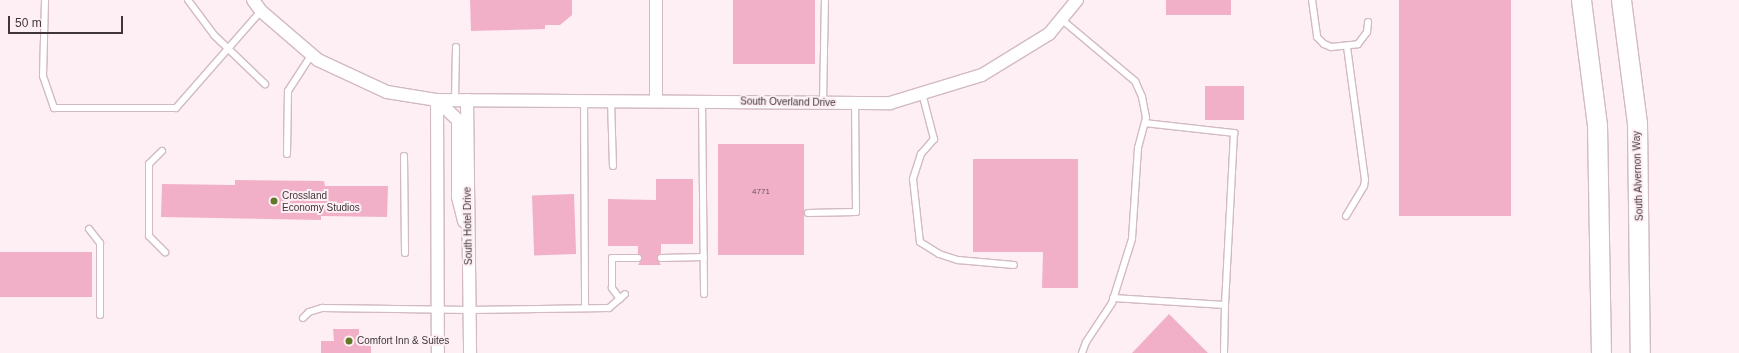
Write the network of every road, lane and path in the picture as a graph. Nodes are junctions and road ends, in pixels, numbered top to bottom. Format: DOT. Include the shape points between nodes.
graph roads {
  1 [pos="45,0"];
  2 [pos="188,0"];
  3 [pos="253,0"];
  4 [pos="656,0"];
  5 [pos="825,0"];
  6 [pos="1077,0"];
  7 [pos="1312,0"];
  8 [pos="1581,0"];
  9 [pos="1621,0"];
  10 [pos="261,11"];
  11 [pos="1061,19"];
  12 [pos="1368,22"];
  13 [pos="1347,46"];
  14 [pos="456,47"];
  15 [pos="229,49"];
  16 [pos="312,54"];
  17 [pos="265,84"];
  18 [pos="922,93"];
  19 [pos="437,100"];
  20 [pos="461,100"];
  21 [pos="584,100"];
  22 [pos="611,100"];
  23 [pos="656,100"];
  24 [pos="702,100"];
  25 [pos="823,102"];
  26 [pos="855,103"];
  27 [pos="1145,123"];
  28 [pos="162,151"];
  29 [pos="287,154"];
  30 [pos="404,156"];
  31 [pos="613,166"];
  32 [pos="808,213"];
  33 [pos="1346,216"];
  34 [pos="89,229"];
  35 [pos="469,239"];
  36 [pos="165,252"];
  37 [pos="405,253"];
  38 [pos="704,257"];
  39 [pos="638,258"];
  40 [pos="661,258"];
  41 [pos="1014,265"];
  42 [pos="625,294"];
  43 [pos="704,294"];
  44 [pos="1113,298"];
  45 [pos="620,299"];
  46 [pos="1225,306"];
  47 [pos="585,308"];
  48 [pos="438,309"];
  49 [pos="469,310"];
  50 [pos="100,315"];
  51 [pos="304,318"];
  52 [pos="438,353"];
  53 [pos="470,353"];
  54 [pos="1082,353"];
  55 [pos="1224,353"];
  56 [pos="1601,353"];
  57 [pos="1640,353"];
  1 -- 15 [label="lane" via="43,76 54,108 176,108"];
  2 -- 15 [label="lane"];
  3 -- 10 [label="street, South Overland Drive"];
  4 -- 23 [label="street"];
  5 -- 25 [label="lane"];
  6 -- 11 [label="street, South Overland Drive"];
  7 -- 13 [label="lane" via="1317,37 1331,47"];
  8 -- 56 [label="main road" via="1597,125"];
  9 -- 57 [label="main road, South Alvernon Way" via="1637,123"];
  10 -- 15 [label="lane"];
  10 -- 16 [label="street, South Overland Drive"];
  11 -- 18 [label="street, South Overland Drive" via="1049,34 982,75"];
  11 -- 27 [label="lane" via="1135,81 1142,97"];
  12 -- 13 [label="lane" via="1367,32 1358,44"];
  13 -- 33 [label="lane" via="1365,180"];
  14 -- 20 [label="lane"];
  15 -- 17 [label="lane"];
  16 -- 19 [label="street, South Overland Drive" via="387,92"];
  16 -- 29 [label="lane" via="288,91"];
  18 -- 26 [label="street, South Overland Drive" via="890,103"];
  18 -- 41 [label="lane" via="934,139 921,154 913,180 920,242 939,254 958,260"];
  19 -- 20 [label="street, South Overland Drive"];
  19 -- 35 [label="street" via="458,120 458,197"];
  19 -- 48 [label="street"];
  20 -- 21 [label="street, South Overland Drive"];
  20 -- 35 [label="street, South Hotel Drive"];
  21 -- 22 [label="street, South Overland Drive"];
  21 -- 47 [label="lane"];
  22 -- 23 [label="street, South Overland Drive"];
  22 -- 31 [label="lane"];
  23 -- 24 [label="street, South Overland Drive"];
  24 -- 25 [label="street, South Overland Drive"];
  24 -- 38 [label="lane"];
  25 -- 26 [label="street, South Overland Drive"];
  26 -- 32 [label="lane" via="856,212"];
  27 -- 44 [label="lane" via="1138,148 1132,239"];
  27 -- 46 [label="lane" via="1234,133"];
  28 -- 36 [label="lane" via="148,164 149,236"];
  30 -- 37 [label="lane"];
  34 -- 50 [label="lane" via="100,243"];
  35 -- 49 [label="street, South Hotel Drive"];
  38 -- 40 [label="lane"];
  38 -- 43 [label="lane"];
  39 -- 45 [label="lane" via="612,258 612,288"];
  42 -- 45 [label="lane"];
  44 -- 46 [label="lane"];
  44 -- 54 [label="lane"];
  45 -- 47 [label="lane" via="609,308"];
  46 -- 55 [label="lane"];
  47 -- 49 [label="lane"];
  48 -- 49 [label="lane"];
  48 -- 51 [label="lane" via="322,308 309,312"];
  48 -- 52 [label="street"];
  49 -- 53 [label="street, South Hotel Drive"];
}
